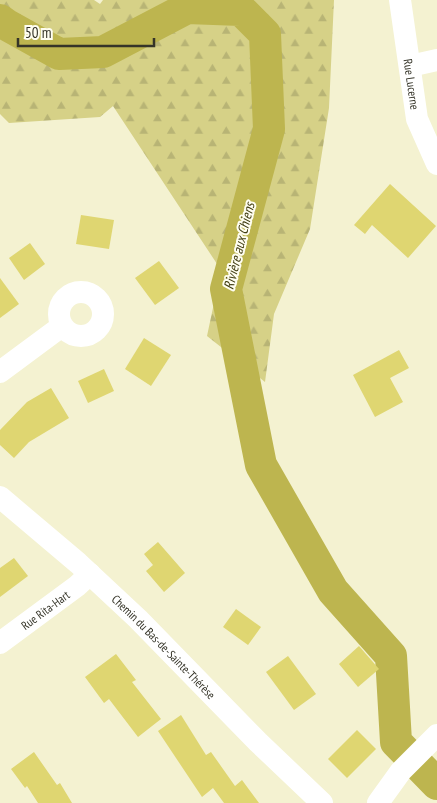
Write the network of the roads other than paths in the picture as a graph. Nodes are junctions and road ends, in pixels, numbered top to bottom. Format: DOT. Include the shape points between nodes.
graph roads {
  1 [pos="400,0"];
  2 [pos="437,60"];
  3 [pos="410,66"];
  4 [pos="437,164"];
  5 [pos="62,326"];
  6 [pos="0,372"];
  7 [pos="0,497"];
  8 [pos="90,574"];
  9 [pos="0,642"];
  10 [pos="433,739"];
  11 [pos="322,803"];
  12 [pos="378,803"];
  1 -- 3 [label="street, Rue Lucerne"];
  2 -- 3 [label="street"];
  3 -- 4 [label="street, Rue Lucerne" via="417,119"];
  5 -- 6 [label="street"];
  7 -- 8 [label="street, Chemin du Bas-de-Sainte-Thérèse"];
  8 -- 9 [label="street, Rue Rita-Hart"];
  8 -- 11 [label="street, Chemin du Bas-de-Sainte-Thérèse"];
  10 -- 12 [label="street" via="400,771"];
}
